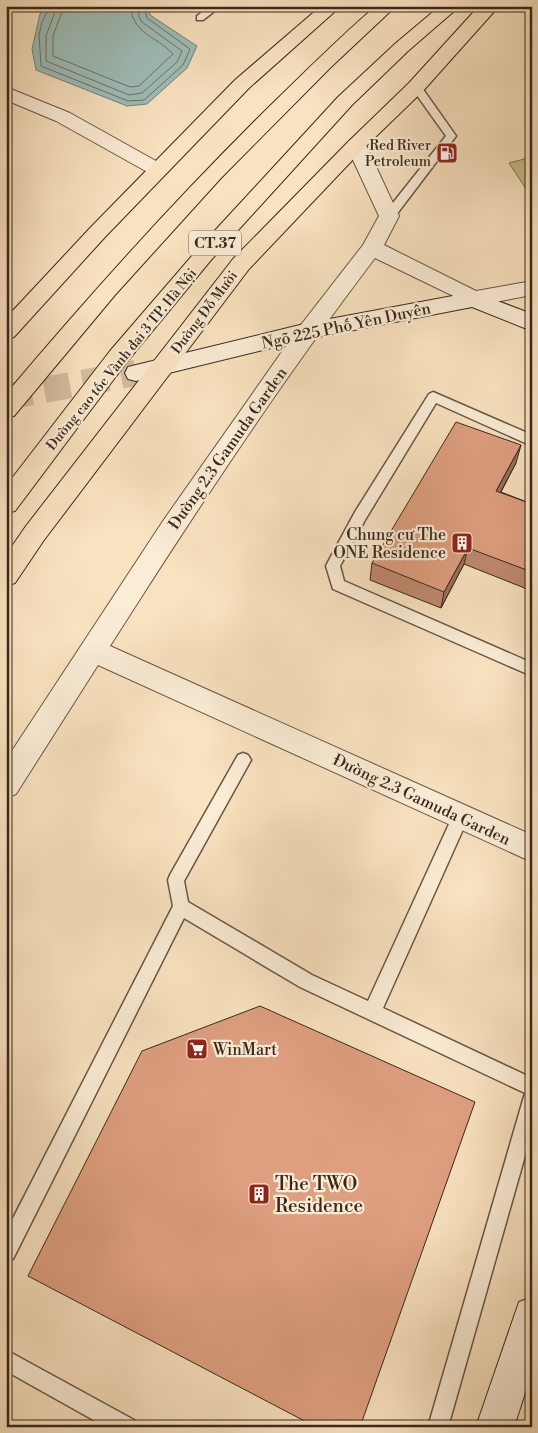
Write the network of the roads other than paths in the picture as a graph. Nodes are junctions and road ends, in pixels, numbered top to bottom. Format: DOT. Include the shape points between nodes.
graph roads {
  1 [pos="216,6"];
  2 [pos="332,6"];
  3 [pos="387,6"];
  4 [pos="451,6"];
  5 [pos="490,6"];
  6 [pos="200,18"];
  7 [pos="416,87"];
  8 [pos="6,93"];
  9 [pos="356,145"];
  10 [pos="158,170"];
  11 [pos="389,216"];
  12 [pos="372,248"];
  13 [pos="532,288"];
  14 [pos="474,299"];
  15 [pos="532,323"];
  16 [pos="308,331"];
  17 [pos="6,332"];
  18 [pos="161,368"];
  19 [pos="136,373"];
  20 [pos="6,410"];
  21 [pos="532,441"];
  22 [pos="6,504"];
  23 [pos="6,576"];
  24 [pos="93,650"];
  25 [pos="532,670"];
  26 [pos="244,760"];
  27 [pos="6,785"];
  28 [pos="460,816"];
  29 [pos="532,849"];
  30 [pos="181,907"];
  31 [pos="373,1012"];
  32 [pos="532,1086"];
  33 [pos="532,1099"];
  34 [pos="6,1252"];
  35 [pos="532,1315"];
  36 [pos="6,1360"];
  37 [pos="127,1427"];
  38 [pos="438,1427"];
  39 [pos="496,1427"];
  1 -- 6 [label="lane"];
  2 -- 10 [label="main road" via="242,84"];
  3 -- 20 [label="main road, CT.37" via="229,157 154,236"];
  4 -- 22 [label="main road, Đường cao tốc Vành đai 3 TP. Hà Nội / CT.37" via="345,101 204,256 118,357"];
  5 -- 7 [label="main road, Đường Đỗ Mười"];
  7 -- 9 [label="main road, Đường Đỗ Mười"];
  7 -- 11 [label="lane" via="451,136"];
  8 -- 10 [label="street" via="63,117"];
  9 -- 11 [label="street"];
  9 -- 18 [label="main road, Đường Đỗ Mười" via="240,264"];
  10 -- 17 [label="main road"];
  11 -- 12 [label="street, Đường 2.3 Gamuda Garden"];
  12 -- 14 [label="street"];
  12 -- 16 [label="street, Đường 2.3 Gamuda Garden"];
  13 -- 14 [label="street, Ngõ 225 Phố Yên Duyên"];
  14 -- 15 [label="street"];
  14 -- 16 [label="street, Ngõ 225 Phố Yên Duyên"];
  16 -- 18 [label="street, Ngõ 225 Phố Yên Duyên"];
  16 -- 24 [label="street, Đường 2.3 Gamuda Garden" via="172,528"];
  18 -- 19 [label="street, Ngõ 225 Phố Yên Duyên"];
  18 -- 23 [label="main road, Đường Đỗ Mười"];
  21 -- 25 [label="lane" via="433,397 333,566 338,585"];
  24 -- 27 [label="street, Đường 2.3 Gamuda Garden"];
  24 -- 28 [label="street, Đường 2.3 Gamuda Garden"];
  26 -- 30 [label="lane" via="176,880"];
  28 -- 29 [label="street, Đường 2.3 Gamuda Garden"];
  28 -- 31 [label="lane"];
  30 -- 31 [label="lane" via="306,981"];
  30 -- 34 [label="lane"];
  31 -- 32 [label="lane"];
  33 -- 38 [label="lane"];
  35 -- 39 [label="street"];
  36 -- 37 [label="lane"];
}
